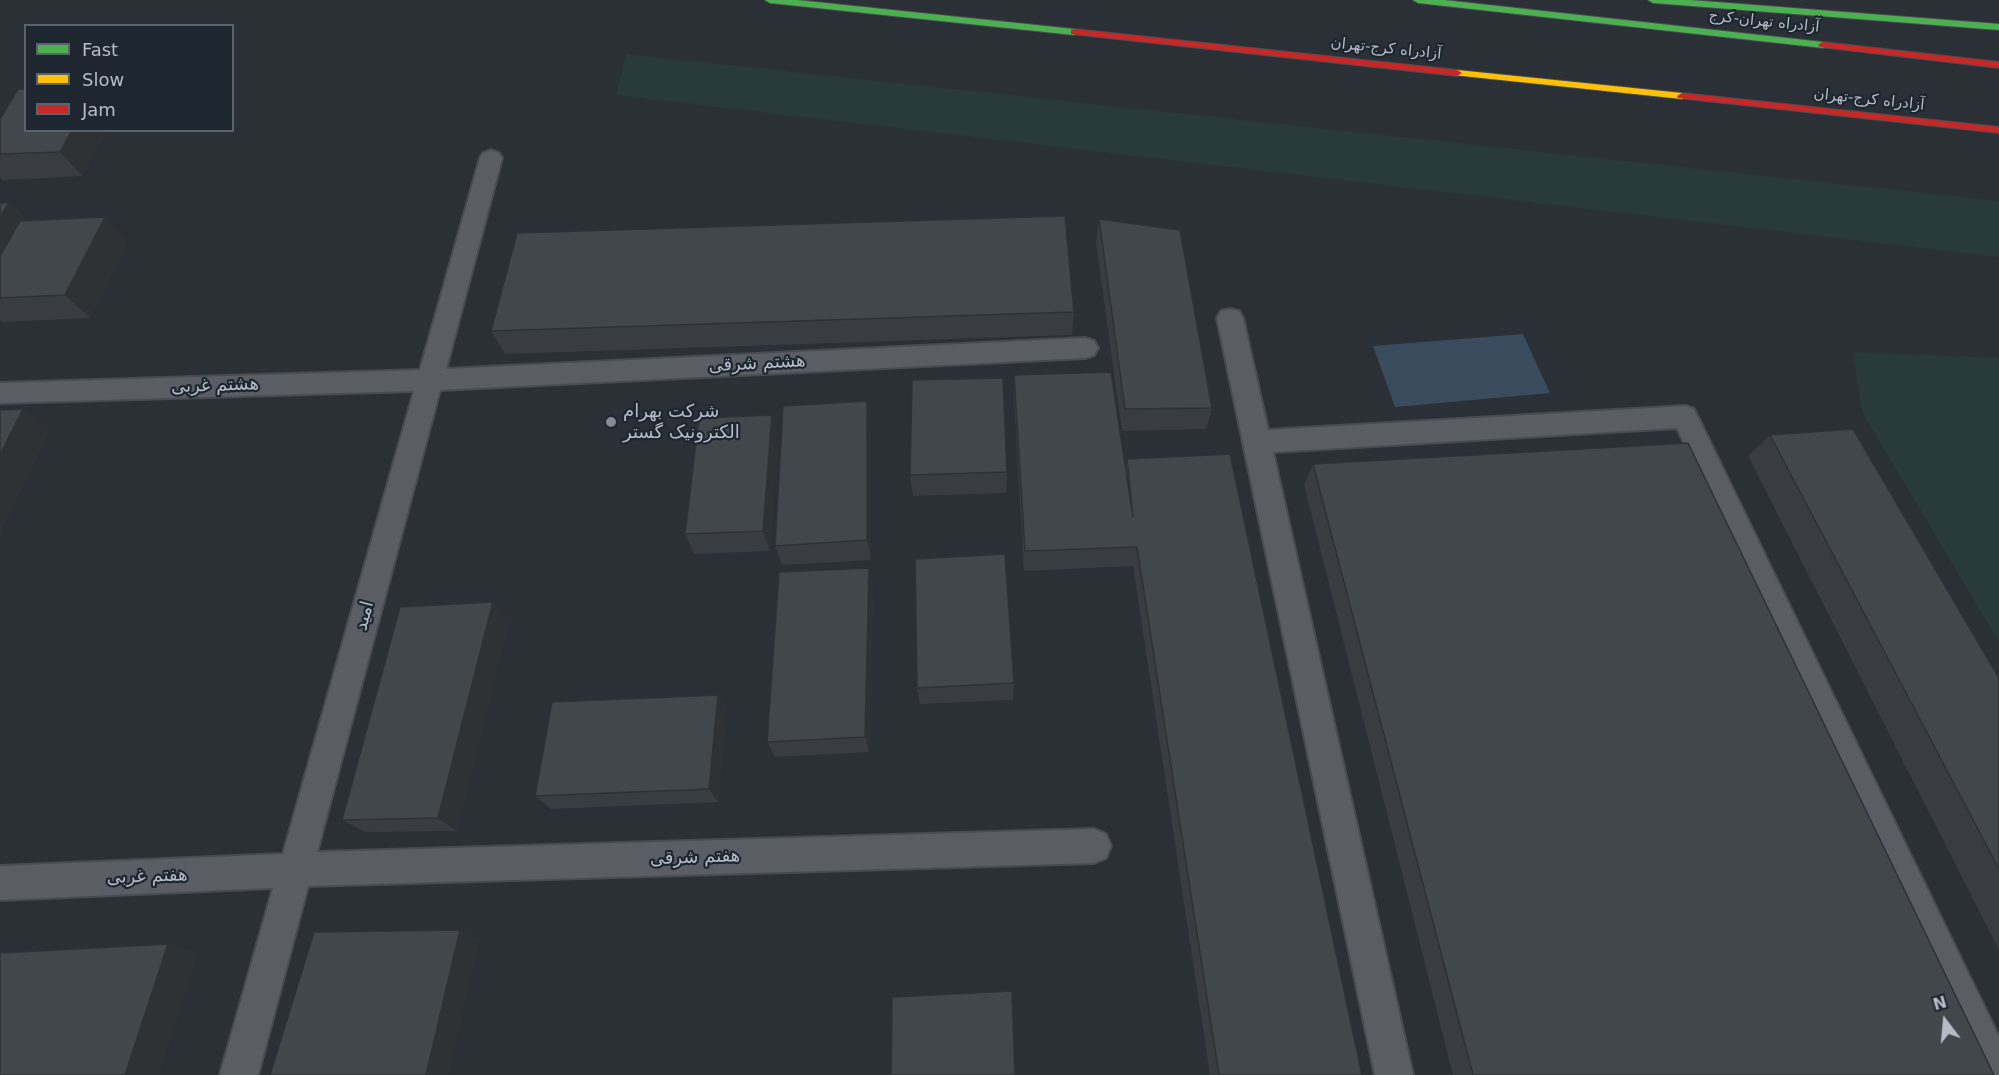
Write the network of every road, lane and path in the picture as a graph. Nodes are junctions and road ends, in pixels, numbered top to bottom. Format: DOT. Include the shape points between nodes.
graph roads {
  1 [pos="770,0"];
  2 [pos="1418,0"];
  3 [pos="1653,0"];
  4 [pos="1999,27"];
  5 [pos="1999,65"];
  6 [pos="1999,130"];
  7 [pos="491,158"];
  8 [pos="1230,318"];
  9 [pos="1085,348"];
  10 [pos="430,380"];
  11 [pos="0,393"];
  12 [pos="1256,442"];
  13 [pos="1094,846"];
  14 [pos="295,870"];
  15 [pos="0,883"];
  16 [pos="239,1075"];
  17 [pos="1394,1075"];
  18 [pos="1998,1075"];
  1 -- 6 [label="main road, آزادراه کرج-تهران"];
  2 -- 5 [label="main road, آزادراه تهران-کرج"];
  3 -- 4 [label="main road"];
  7 -- 10 [label="lane, امید"];
  8 -- 12 [label="lane"];
  9 -- 10 [label="lane, هشتم شرقی"];
  10 -- 11 [label="lane, هشتم غربی"];
  10 -- 14 [label="lane, امید"];
  12 -- 17 [label="lane"];
  12 -- 18 [label="lane" via="1684,417"];
  13 -- 14 [label="lane, هفتم شرقی"];
  14 -- 15 [label="lane, هفتم غربی"];
  14 -- 16 [label="lane, امید"];
}
